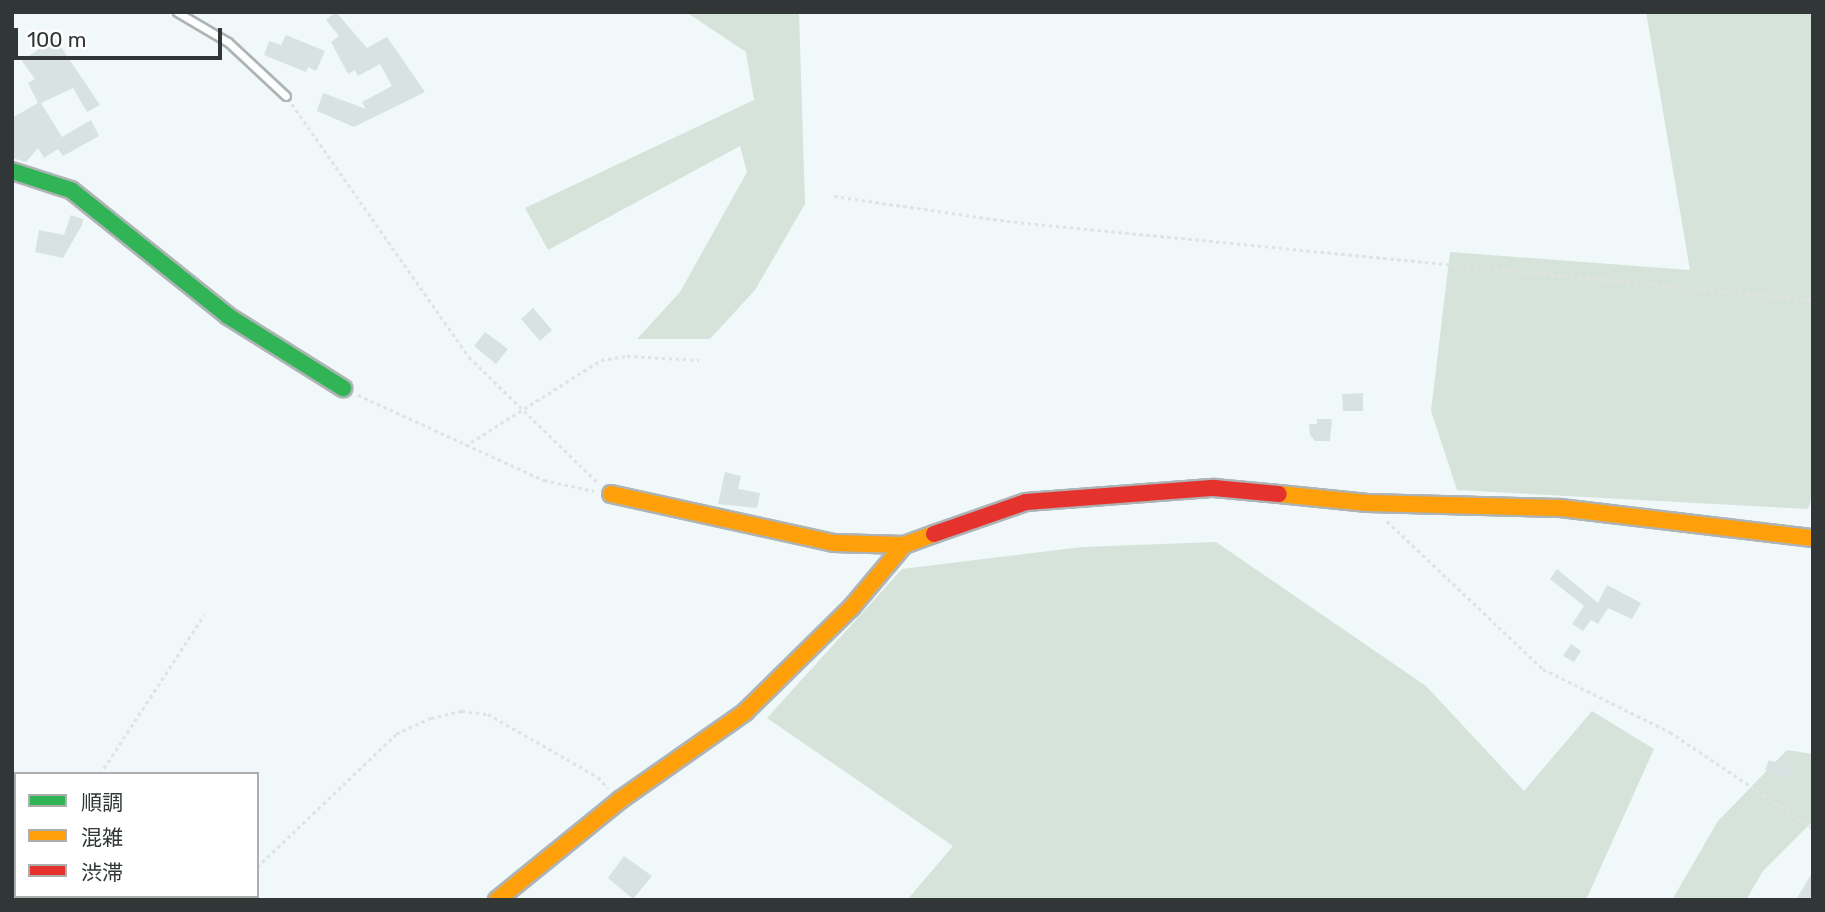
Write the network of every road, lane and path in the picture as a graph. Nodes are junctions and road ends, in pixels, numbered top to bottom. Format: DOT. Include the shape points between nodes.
graph roads {
  1 [pos="177,12"];
  2 [pos="286,96"];
  3 [pos="12,172"];
  4 [pos="834,196"];
  5 [pos="1813,300"];
  6 [pos="699,360"];
  7 [pos="343,388"];
  8 [pos="520,408"];
  9 [pos="465,446"];
  10 [pos="611,494"];
  11 [pos="1368,503"];
  12 [pos="1813,538"];
  13 [pos="904,545"];
  14 [pos="204,615"];
  15 [pos="101,772"];
  16 [pos="620,800"];
  17 [pos="1813,828"];
  18 [pos="259,865"];
  19 [pos="498,900"];
  1 -- 2 [label="lane" via="228,41"];
  2 -- 8 [label="path" via="469,357"];
  3 -- 7 [label="street" via="71,190 228,316"];
  4 -- 5 [label="path" via="1007,221"];
  6 -- 8 [label="path" via="627,356 601,360"];
  7 -- 9 [label="path"];
  8 -- 9 [label="path"];
  8 -- 10 [label="path"];
  9 -- 10 [label="path" via="544,480"];
  10 -- 13 [label="street" via="834,543"];
  11 -- 12 [label="street" via="1560,508"];
  11 -- 13 [label="street" via="1214,488 1026,502"];
  11 -- 17 [label="path" via="1543,668 1670,732"];
  13 -- 16 [label="street" via="851,608 745,712"];
  14 -- 15 [label="path"];
  16 -- 18 [label="path" via="598,777 499,721 462,711 431,718 396,734"];
  16 -- 19 [label="street"];
}
